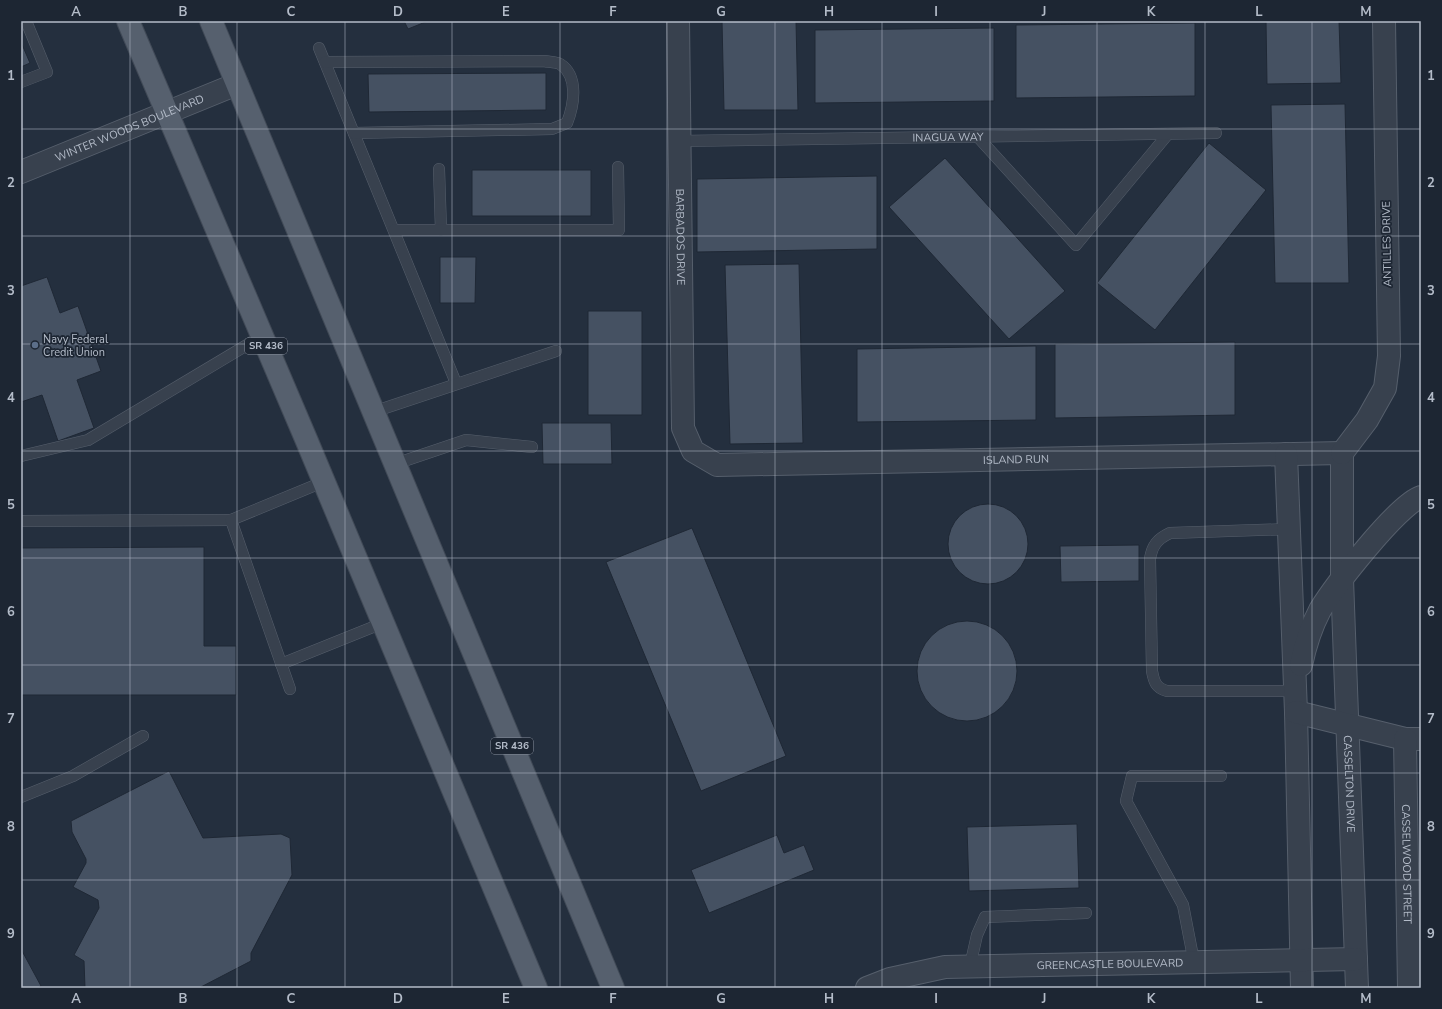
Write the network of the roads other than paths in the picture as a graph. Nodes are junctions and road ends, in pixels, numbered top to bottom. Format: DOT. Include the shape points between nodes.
graph roads {
  1 [pos="26,21"];
  2 [pos="128,21"];
  3 [pos="211,21"];
  4 [pos="678,21"];
  5 [pos="1384,21"];
  6 [pos="319,48"];
  7 [pos="325,62"];
  8 [pos="21,82"];
  9 [pos="237,84"];
  10 [pos="167,112"];
  11 [pos="354,133"];
  12 [pos="1216,133"];
  13 [pos="1168,134"];
  14 [pos="976,136"];
  15 [pos="680,141"];
  16 [pos="618,167"];
  17 [pos="439,169"];
  18 [pos="21,172"];
  19 [pos="394,230"];
  20 [pos="441,230"];
  21 [pos="262,336"];
  22 [pos="556,351"];
  23 [pos="456,383"];
  24 [pos="373,412"];
  25 [pos="532,447"];
  26 [pos="693,452"];
  27 [pos="1342,453"];
  28 [pos="1286,454"];
  29 [pos="21,456"];
  30 [pos="395,464"];
  31 [pos="323,482"];
  32 [pos="1421,497"];
  33 [pos="230,520"];
  34 [pos="21,521"];
  35 [pos="1289,529"];
  36 [pos="1342,579"];
  37 [pos="383,623"];
  38 [pos="281,664"];
  39 [pos="290,689"];
  40 [pos="1296,701"];
  41 [pos="1347,725"];
  42 [pos="144,736"];
  43 [pos="1413,739"];
  44 [pos="1221,776"];
  45 [pos="21,797"];
  46 [pos="1086,913"];
  47 [pos="1301,960"];
  48 [pos="1356,960"];
  49 [pos="1194,962"];
  50 [pos="970,966"];
  51 [pos="535,986"];
  52 [pos="613,988"];
  53 [pos="867,988"];
  54 [pos="1302,988"];
  55 [pos="1357,988"];
  56 [pos="1409,988"];
  1 -- 8 [label="lane" via="47,72"];
  2 -- 10 [label="main road, SR 436"];
  3 -- 9 [label="main road, SR 436"];
  4 -- 15 [label="street, BARBADOS DRIVE"];
  5 -- 27 [label="street, ANTILLES DRIVE" via="1389,356 1385,388 1367,420"];
  6 -- 7 [label="lane"];
  7 -- 11 [label="lane"];
  7 -- 11 [label="lane" via="544,61 558,63 568,71 573,87 573,107 567,123 552,129"];
  9 -- 10 [label="street, WINTER WOODS BOULEVARD"];
  9 -- 24 [label="main road, SR 436"];
  10 -- 18 [label="street, WINTER WOODS BOULEVARD"];
  10 -- 21 [label="main road, SR 436"];
  11 -- 19 [label="lane"];
  12 -- 13 [label="lane, INAGUA WAY"];
  13 -- 14 [label="lane, INAGUA WAY"];
  13 -- 14 [label="lane" via="1076,245"];
  14 -- 15 [label="lane, INAGUA WAY"];
  15 -- 26 [label="street, BARBADOS DRIVE" via="683,428"];
  16 -- 20 [label="lane" via="619,230"];
  17 -- 20 [label="lane"];
  19 -- 20 [label="lane"];
  19 -- 23 [label="lane"];
  21 -- 29 [label="lane" via="88,440"];
  21 -- 31 [label="main road, SR 436"];
  22 -- 23 [label="lane"];
  23 -- 24 [label="lane"];
  24 -- 30 [label="main road, SR 436"];
  25 -- 30 [label="lane" via="466,440"];
  26 -- 28 [label="street, ISLAND RUN" via="717,465"];
  27 -- 28 [label="street, ISLAND RUN"];
  27 -- 36 [label="street, CASSELTON DRIVE"];
  28 -- 35 [label="street"];
  30 -- 52 [label="main road, SR 436"];
  31 -- 33 [label="lane"];
  31 -- 37 [label="main road, SR 436"];
  32 -- 36 [label="street" via="1414,499 1384,529"];
  33 -- 34 [label="lane"];
  33 -- 38 [label="lane"];
  35 -- 40 [label="street"];
  35 -- 40 [label="lane" via="1170,533 1161,538 1152,548 1150,560 1152,671 1154,682 1159,689 1167,691"];
  36 -- 40 [label="street" via="1320,611 1306,643"];
  36 -- 41 [label="street, CASSELTON DRIVE"];
  37 -- 38 [label="lane"];
  37 -- 51 [label="main road, SR 436"];
  38 -- 39 [label="lane"];
  40 -- 41 [label="street"];
  40 -- 47 [label="street"];
  41 -- 43 [label="street"];
  41 -- 48 [label="street, CASSELTON DRIVE"];
  42 -- 45 [label="lane" via="73,776"];
  43 -- 56 [label="street, CASSELWOOD STREET"];
  44 -- 49 [label="lane" via="1132,776 1126,801 1183,905"];
  46 -- 50 [label="lane" via="985,917 976,935"];
  47 -- 48 [label="street, GREENCASTLE BOULEVARD"];
  47 -- 49 [label="street, GREENCASTLE BOULEVARD"];
  47 -- 54 [label="street"];
  48 -- 55 [label="street, CASSELTON DRIVE"];
  49 -- 50 [label="street, GREENCASTLE BOULEVARD"];
  50 -- 53 [label="street, GREENCASTLE BOULEVARD" via="945,967 890,979"];
}
